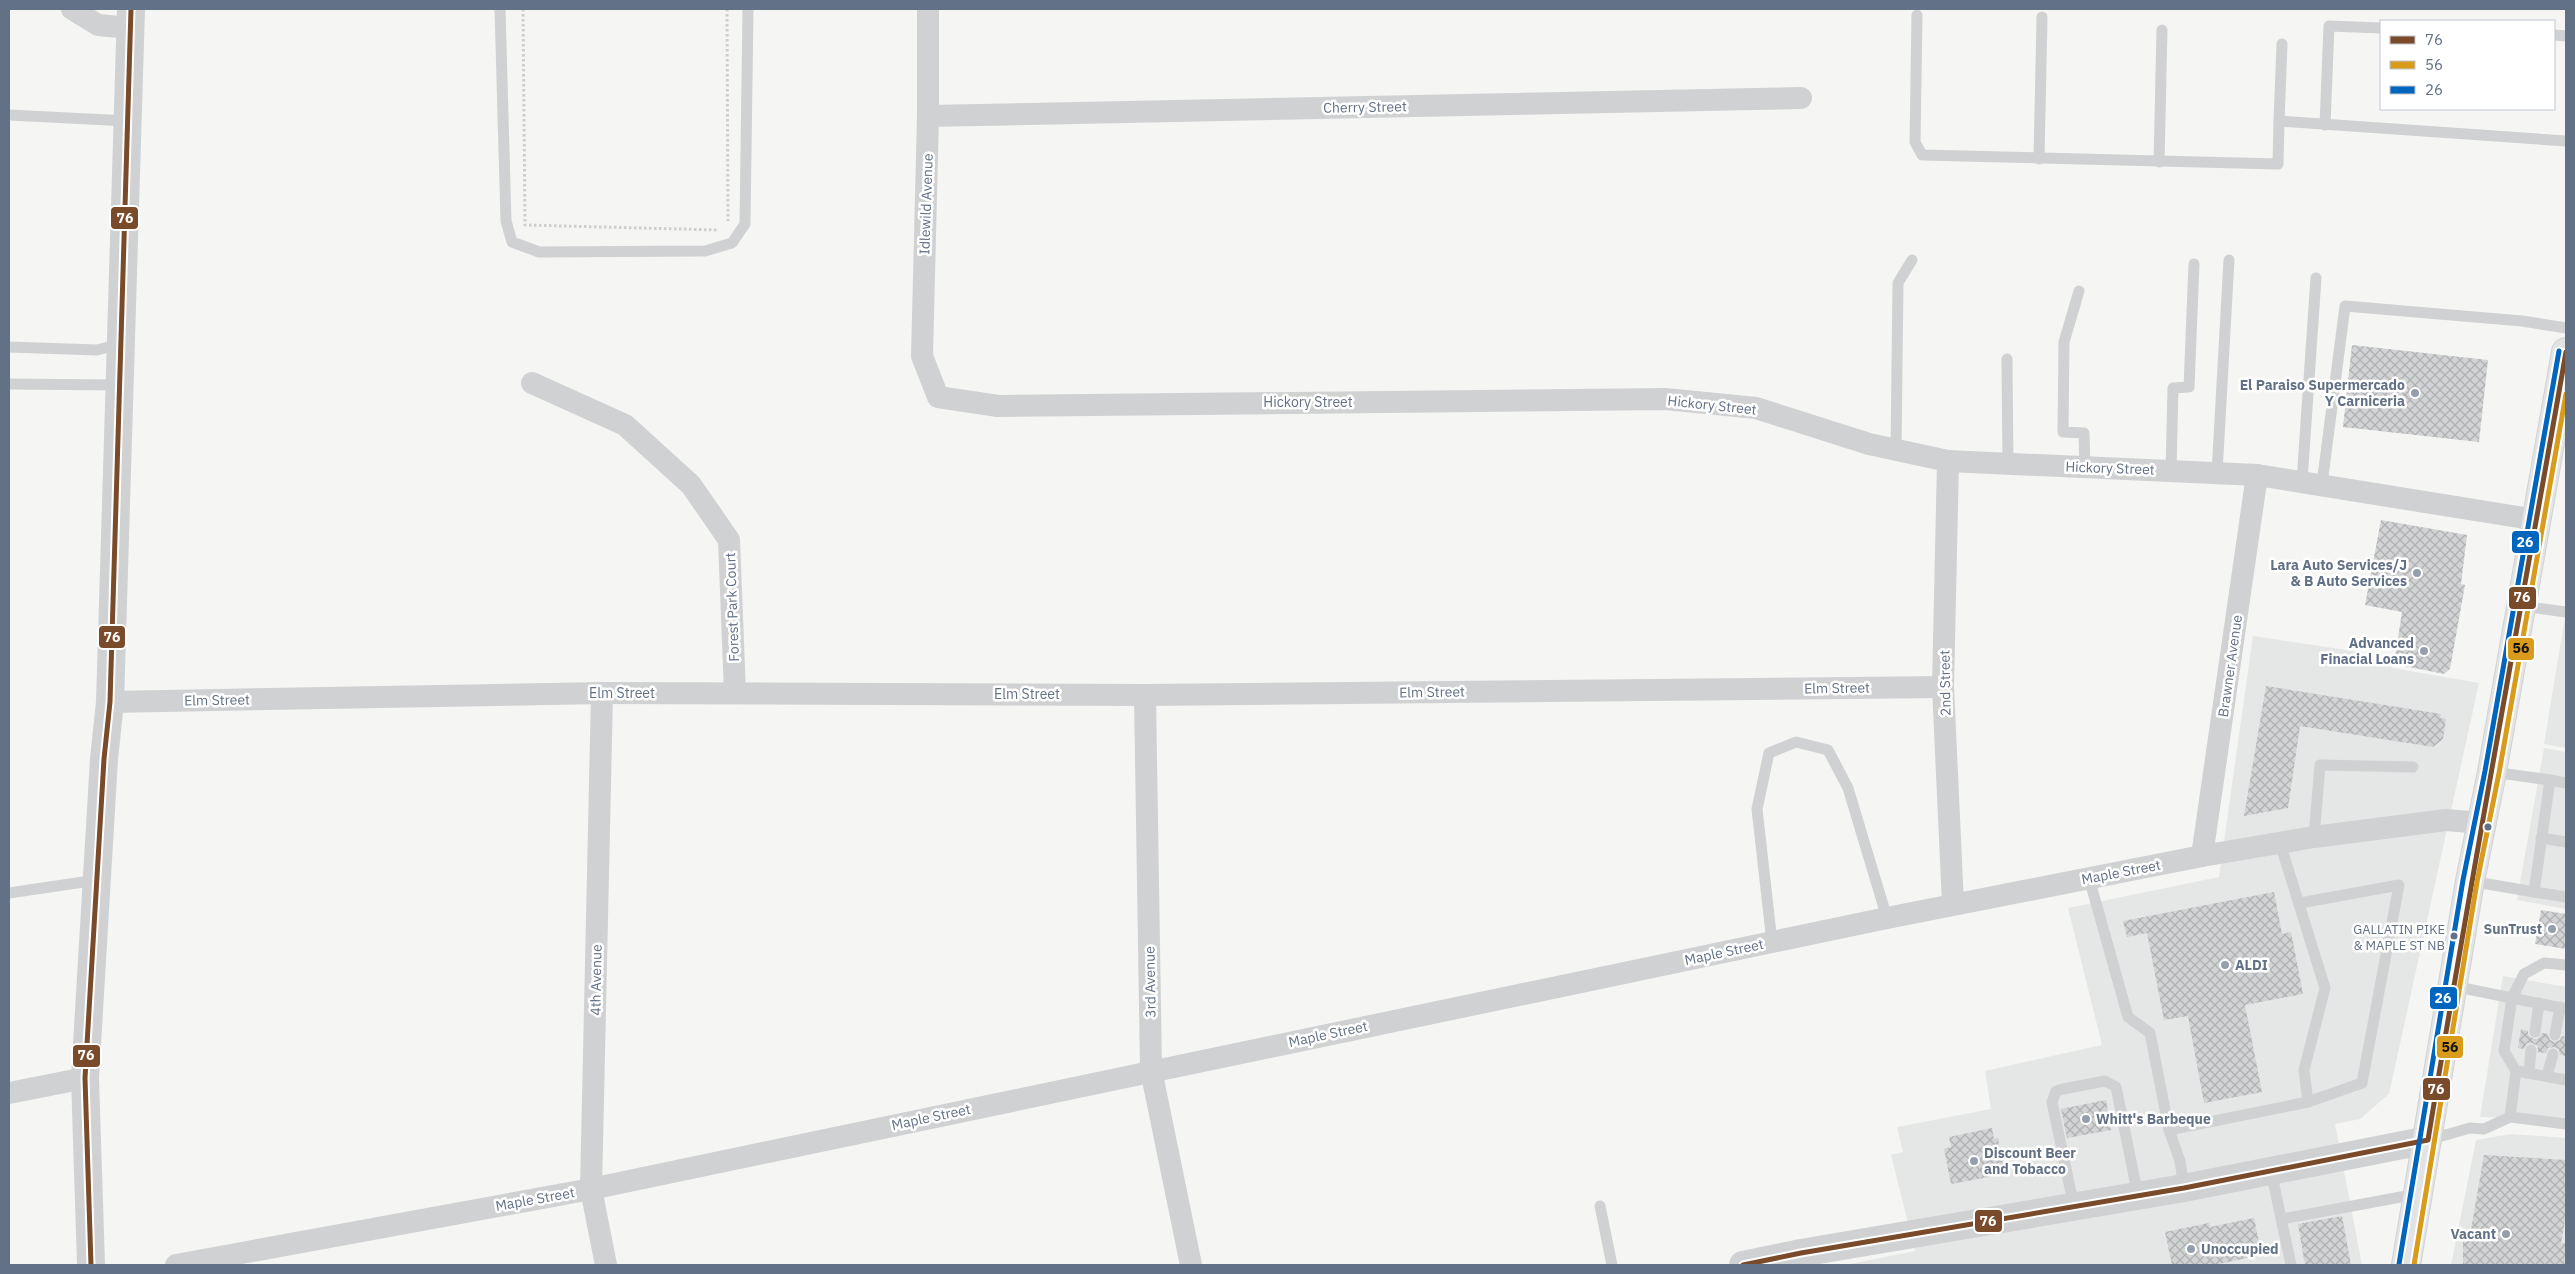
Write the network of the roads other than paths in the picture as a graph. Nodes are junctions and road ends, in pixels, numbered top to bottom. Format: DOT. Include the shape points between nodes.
graph roads {
  1 [pos="72,9"];
  2 [pos="500,9"];
  3 [pos="748,9"];
  4 [pos="928,9"];
  5 [pos="1916,15"];
  6 [pos="2042,18"];
  7 [pos="131,19"];
  8 [pos="2380,28"];
  9 [pos="2162,30"];
  10 [pos="2282,44"];
  11 [pos="1801,98"];
  12 [pos="9,116"];
  13 [pos="928,116"];
  14 [pos="128,121"];
  15 [pos="2279,121"];
  16 [pos="2325,125"];
  17 [pos="2566,142"];
  18 [pos="2039,159"];
  19 [pos="2159,162"];
  20 [pos="1912,260"];
  21 [pos="2229,260"];
  22 [pos="2194,264"];
  23 [pos="2316,278"];
  24 [pos="2079,291"];
  25 [pos="2566,328"];
  26 [pos="120,344"];
  27 [pos="9,347"];
  28 [pos="2566,357"];
  29 [pos="2007,359"];
  30 [pos="532,383"];
  31 [pos="9,384"];
  32 [pos="119,386"];
  33 [pos="938,397"];
  34 [pos="2560,416"];
  35 [pos="1896,450"];
  36 [pos="1948,461"];
  37 [pos="2008,464"];
  38 [pos="2085,467"];
  39 [pos="2171,471"];
  40 [pos="2217,473"];
  41 [pos="2257,475"];
  42 [pos="2312,482"];
  43 [pos="2537,520"];
  44 [pos="2522,606"];
  45 [pos="2566,612"];
  46 [pos="1944,687"];
  47 [pos="602,693"];
  48 [pos="735,693"];
  49 [pos="1145,695"];
  50 [pos="110,702"];
  51 [pos="2413,767"];
  52 [pos="2492,772"];
  53 [pos="2550,780"];
  54 [pos="2566,783"];
  55 [pos="2482,823"];
  56 [pos="2314,837"];
  57 [pos="2541,838"];
  58 [pos="2566,842"];
  59 [pos="2280,843"];
  60 [pos="2202,856"];
  61 [pos="2089,878"];
  62 [pos="97,880"];
  63 [pos="2470,881"];
  64 [pos="2534,892"];
  65 [pos="9,893"];
  66 [pos="2566,897"];
  67 [pos="2300,903"];
  68 [pos="1953,904"];
  69 [pos="1887,918"];
  70 [pos="1772,942"];
  71 [pos="2566,965"];
  72 [pos="2452,986"];
  73 [pos="2512,998"];
  74 [pos="2539,1003"];
  75 [pos="2563,1008"];
  76 [pos="2535,1032"];
  77 [pos="2555,1035"];
  78 [pos="2531,1050"];
  79 [pos="2553,1054"];
  80 [pos="1151,1070"];
  81 [pos="2516,1071"];
  82 [pos="2529,1073"];
  83 [pos="2547,1076"];
  84 [pos="85,1078"];
  85 [pos="2566,1080"];
  86 [pos="9,1093"];
  87 [pos="2308,1102"];
  88 [pos="2510,1117"];
  89 [pos="2566,1124"];
  90 [pos="2169,1130"];
  91 [pos="2428,1140"];
  92 [pos="2271,1171"];
  93 [pos="591,1188"];
  94 [pos="2184,1188"];
  95 [pos="2420,1194"];
  96 [pos="2138,1196"];
  97 [pos="1600,1206"];
  98 [pos="2074,1207"];
  99 [pos="2282,1219"];
  100 [pos="91,1265"];
  101 [pos="176,1265"];
  102 [pos="606,1265"];
  103 [pos="1191,1265"];
  104 [pos="1612,1265"];
  105 [pos="1743,1265"];
  106 [pos="2291,1265"];
  107 [pos="2406,1265"];
  1 -- 7 [label="street" via="98,25"];
  2 -- 3 [label="lane" via="506,221 512,242 539,252 549,252 705,251 732,243 745,224"];
  4 -- 13 [label="street, Idlewild Avenue"];
  5 -- 18 [label="lane" via="1915,142 1922,155"];
  6 -- 18 [label="lane"];
  7 -- 14 [label="street"];
  8 -- 16 [label="lane" via="2329,26"];
  9 -- 19 [label="lane"];
  10 -- 15 [label="lane"];
  11 -- 13 [label="street, Cherry Street"];
  12 -- 14 [label="lane"];
  13 -- 33 [label="street, Idlewild Avenue" via="922,356"];
  14 -- 26 [label="street"];
  15 -- 16 [label="lane"];
  15 -- 19 [label="lane" via="2278,164"];
  16 -- 17 [label="lane"];
  18 -- 19 [label="lane"];
  20 -- 35 [label="lane" via="1898,283"];
  21 -- 40 [label="lane"];
  22 -- 39 [label="lane" via="2189,387 2173,388"];
  23 -- 42 [label="lane"];
  24 -- 38 [label="lane" via="2064,342 2063,432 2084,433"];
  25 -- 42 [label="lane" via="2522,321 2345,306"];
  26 -- 27 [label="lane" via="97,350"];
  26 -- 32 [label="street"];
  28 -- 34 [label="main road"];
  29 -- 37 [label="lane"];
  30 -- 48 [label="street, Forest Park Court" via="624,424 691,485 729,540"];
  31 -- 32 [label="lane"];
  32 -- 50 [label="street"];
  33 -- 35 [label="street, Hickory Street" via="998,406 1665,399 1756,408"];
  34 -- 43 [label="main road"];
  35 -- 36 [label="street, Hickory Street"];
  36 -- 37 [label="street, Hickory Street"];
  36 -- 46 [label="street, 2nd Street"];
  37 -- 38 [label="street, Hickory Street"];
  38 -- 39 [label="street, Hickory Street"];
  39 -- 40 [label="street, Hickory Street"];
  40 -- 41 [label="street, Hickory Street"];
  41 -- 42 [label="street, Hickory Street"];
  41 -- 60 [label="street, Brawner Avenue"];
  42 -- 43 [label="street, Hickory Street"];
  43 -- 44 [label="main road"];
  44 -- 45 [label="lane"];
  44 -- 52 [label="main road"];
  46 -- 49 [label="street, Elm Street"];
  46 -- 68 [label="street, 2nd Street"];
  47 -- 48 [label="street, Elm Street"];
  47 -- 50 [label="street, Elm Street"];
  47 -- 93 [label="street, 4th Avenue"];
  48 -- 49 [label="street, Elm Street"];
  49 -- 80 [label="street, 3rd Avenue"];
  50 -- 62 [label="street"];
  51 -- 56 [label="lane" via="2320,765"];
  52 -- 53 [label="lane"];
  52 -- 55 [label="main road"];
  53 -- 54 [label="lane"];
  53 -- 57 [label="lane"];
  55 -- 56 [label="street, Maple Street" via="2446,820"];
  55 -- 63 [label="main road"];
  56 -- 59 [label="street, Maple Street"];
  57 -- 58 [label="lane"];
  57 -- 64 [label="lane"];
  59 -- 60 [label="street, Maple Street"];
  59 -- 67 [label="lane"];
  60 -- 61 [label="street, Maple Street"];
  61 -- 68 [label="street, Maple Street"];
  61 -- 90 [label="lane" via="2128,1017 2150,1033"];
  62 -- 65 [label="lane"];
  62 -- 84 [label="street"];
  63 -- 64 [label="lane"];
  63 -- 72 [label="main road"];
  64 -- 66 [label="lane"];
  67 -- 87 [label="lane" via="2325,988 2304,1070"];
  67 -- 87 [label="lane" via="2400,885 2362,1083"];
  68 -- 69 [label="street, Maple Street"];
  69 -- 70 [label="street, Maple Street"];
  69 -- 70 [label="lane" via="1848,788 1828,750 1796,742 1770,753 1757,808"];
  70 -- 80 [label="street, Maple Street"];
  71 -- 73 [label="lane" via="2544,963 2524,974"];
  72 -- 73 [label="lane"];
  72 -- 91 [label="main road"];
  73 -- 74 [label="lane"];
  73 -- 81 [label="lane" via="2504,1051"];
  74 -- 75 [label="lane"];
  74 -- 76 [label="lane"];
  75 -- 77 [label="lane"];
  78 -- 82 [label="lane"];
  79 -- 83 [label="lane"];
  80 -- 93 [label="street, Maple Street"];
  80 -- 103 [label="street, 3rd Avenue"];
  81 -- 82 [label="lane"];
  81 -- 88 [label="lane"];
  82 -- 83 [label="lane"];
  83 -- 85 [label="lane"];
  84 -- 86 [label="street"];
  84 -- 100 [label="street"];
  87 -- 90 [label="lane"];
  88 -- 89 [label="lane"];
  88 -- 91 [label="lane" via="2484,1129 2470,1128"];
  90 -- 94 [label="lane" via="2180,1161"];
  91 -- 92 [label="street"];
  91 -- 95 [label="main road"];
  92 -- 94 [label="street"];
  92 -- 99 [label="lane"];
  93 -- 101 [label="street, Maple Street"];
  93 -- 102 [label="street, 4th Avenue"];
  94 -- 96 [label="street"];
  95 -- 99 [label="lane"];
  95 -- 107 [label="main road"];
  96 -- 98 [label="street"];
  96 -- 98 [label="lane" via="2116,1088 2106,1081 2062,1088 2056,1091 2052,1102"];
  97 -- 104 [label="lane"];
  98 -- 105 [label="street"];
  99 -- 106 [label="lane"];
}
